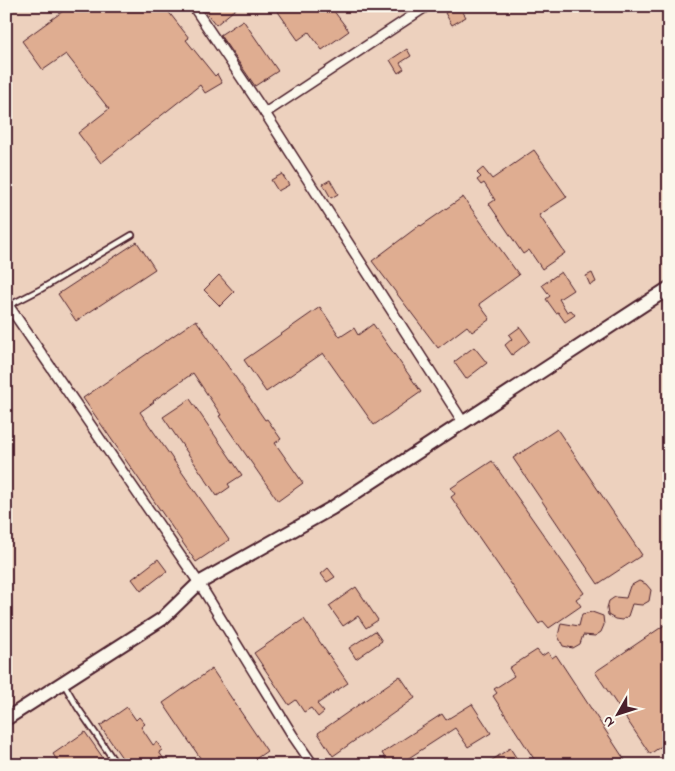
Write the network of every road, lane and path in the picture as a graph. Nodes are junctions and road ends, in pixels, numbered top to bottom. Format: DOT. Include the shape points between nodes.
graph roads {
  1 [pos="194,6"];
  2 [pos="427,6"];
  3 [pos="265,113"];
  4 [pos="132,235"];
  5 [pos="669,288"];
  6 [pos="7,304"];
  7 [pos="463,422"];
  8 [pos="199,583"];
  9 [pos="64,683"];
  10 [pos="6,720"];
  11 [pos="117,765"];
  12 [pos="313,765"];
  1 -- 3 [label="street"];
  2 -- 3 [label="street"];
  3 -- 7 [label="street"];
  4 -- 6 [label="lane" via="41,289"];
  5 -- 7 [label="street"];
  6 -- 8 [label="street"];
  7 -- 8 [label="street" via="332,508"];
  8 -- 9 [label="street" via="162,619"];
  8 -- 12 [label="street"];
  9 -- 10 [label="street"];
  9 -- 11 [label="lane"];
}
